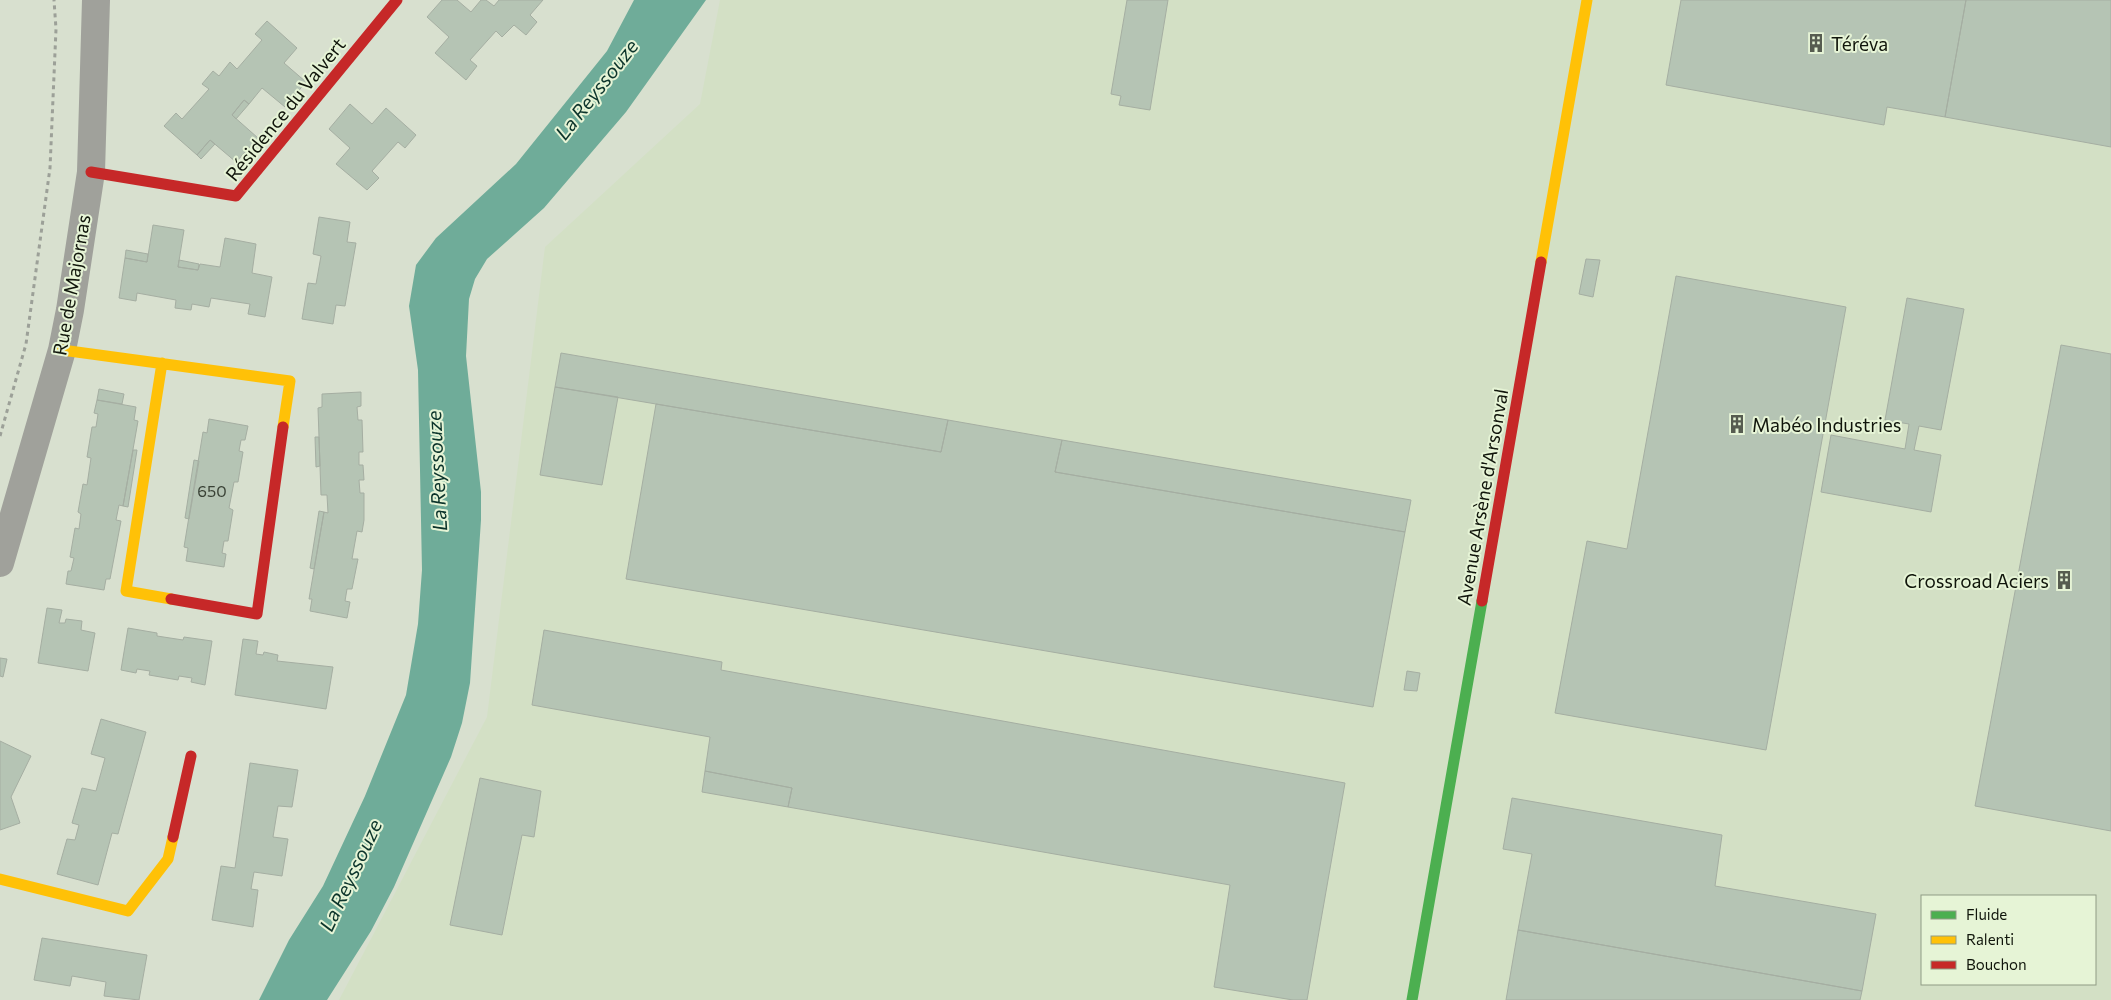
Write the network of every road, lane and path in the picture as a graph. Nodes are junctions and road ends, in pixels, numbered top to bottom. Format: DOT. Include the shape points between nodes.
graph roads {
  1 [pos="54,0"];
  2 [pos="96,0"];
  3 [pos="397,0"];
  4 [pos="1587,0"];
  5 [pos="90,172"];
  6 [pos="62,350"];
  7 [pos="162,363"];
  8 [pos="0,436"];
  9 [pos="0,563"];
  10 [pos="190,756"];
  11 [pos="0,879"];
  12 [pos="1412,1000"];
  1 -- 8 [label="path" via="56,28 50,168 26,344"];
  2 -- 5 [label="street, Rue de Majornas"];
  3 -- 5 [label="street, Résidence du Valvert" via="236,196"];
  4 -- 12 [label="street, Avenue Arsène d'Arsonval"];
  5 -- 6 [label="street, Rue de Majornas"];
  6 -- 7 [label="street"];
  6 -- 9 [label="street, Rue de Majornas"];
  7 -- 7 [label="street" via="290,381 257,614 126,591"];
  10 -- 11 [label="street" via="168,860 128,911"];
}
